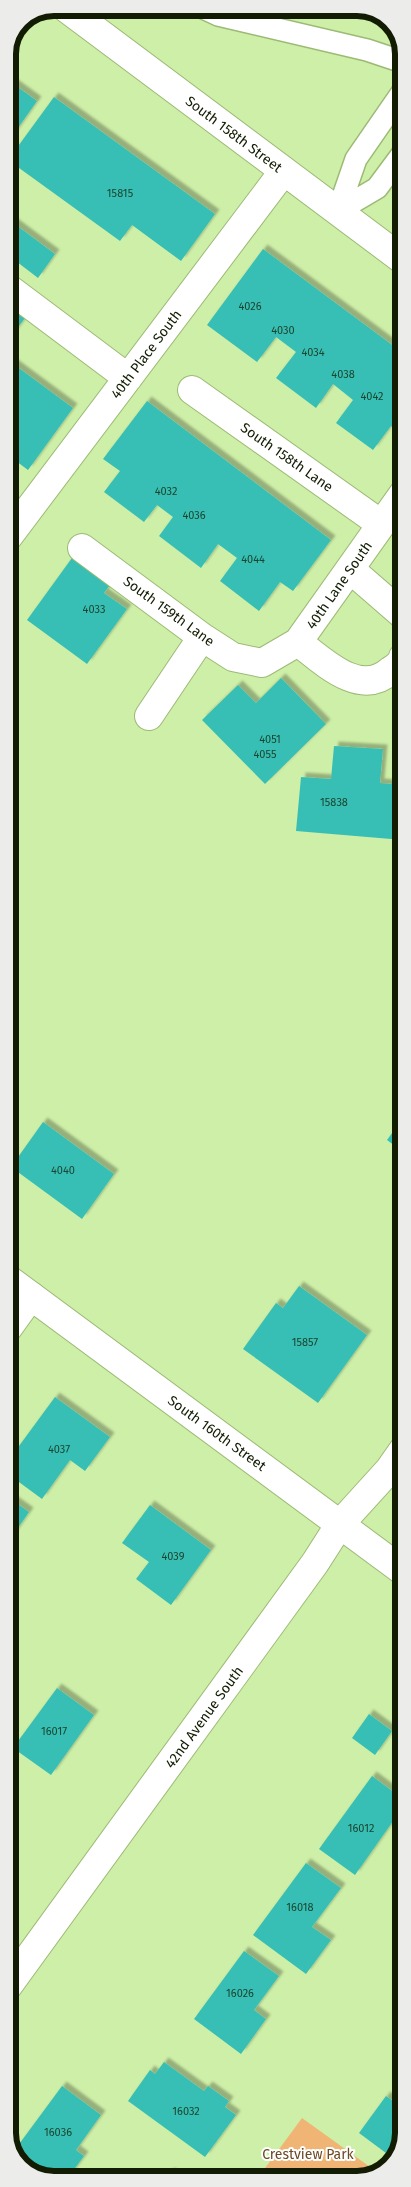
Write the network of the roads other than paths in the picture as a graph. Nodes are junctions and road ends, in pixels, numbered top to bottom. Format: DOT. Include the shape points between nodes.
graph roads {
  1 [pos="77,16"];
  2 [pos="222,16"];
  3 [pos="394,59"];
  4 [pos="394,104"];
  5 [pos="394,165"];
  6 [pos="283,172"];
  7 [pos="338,211"];
  8 [pos="394,253"];
  9 [pos="16,294"];
  10 [pos="128,378"];
  11 [pos="192,390"];
  12 [pos="394,506"];
  13 [pos="381,524"];
  14 [pos="16,526"];
  15 [pos="82,548"];
  16 [pos="350,569"];
  17 [pos="394,607"];
  18 [pos="202,637"];
  19 [pos="298,642"];
  20 [pos="262,663"];
  21 [pos="394,668"];
  22 [pos="149,716"];
  23 [pos="17,1285"];
  24 [pos="31,1296"];
  25 [pos="17,1316"];
  26 [pos="395,1462"];
  27 [pos="340,1524"];
  28 [pos="395,1565"];
  29 [pos="17,1974"];
  1 -- 6 [label="street, South 158th Street"];
  2 -- 3 [label="lane"];
  4 -- 7 [label="lane" via="356,159"];
  5 -- 7 [label="lane" via="377,188"];
  6 -- 7 [label="street, South 158th Street"];
  6 -- 10 [label="street, 40th Place South"];
  7 -- 8 [label="street, South 158th Street"];
  9 -- 10 [label="street"];
  10 -- 14 [label="street, 40th Place South"];
  11 -- 13 [label="street, South 158th Lane"];
  12 -- 13 [label="street, 40th Lane South"];
  13 -- 16 [label="street, 40th Lane South"];
  15 -- 18 [label="street, South 159th Lane"];
  16 -- 17 [label="street"];
  16 -- 19 [label="street, 40th Lane South"];
  18 -- 20 [label="street, South 159th Lane" via="234,657"];
  18 -- 22 [label="street"];
  19 -- 20 [label="street, 40th Lane South"];
  19 -- 21 [label="street" via="339,673 361,681 384,677"];
  23 -- 24 [label="street, South 160th Street"];
  24 -- 25 [label="street"];
  24 -- 27 [label="street, South 160th Street"];
  26 -- 27 [label="street, 42nd Avenue South"];
  27 -- 28 [label="street, South 160th Street"];
  27 -- 29 [label="street, 42nd Avenue South"];
}
